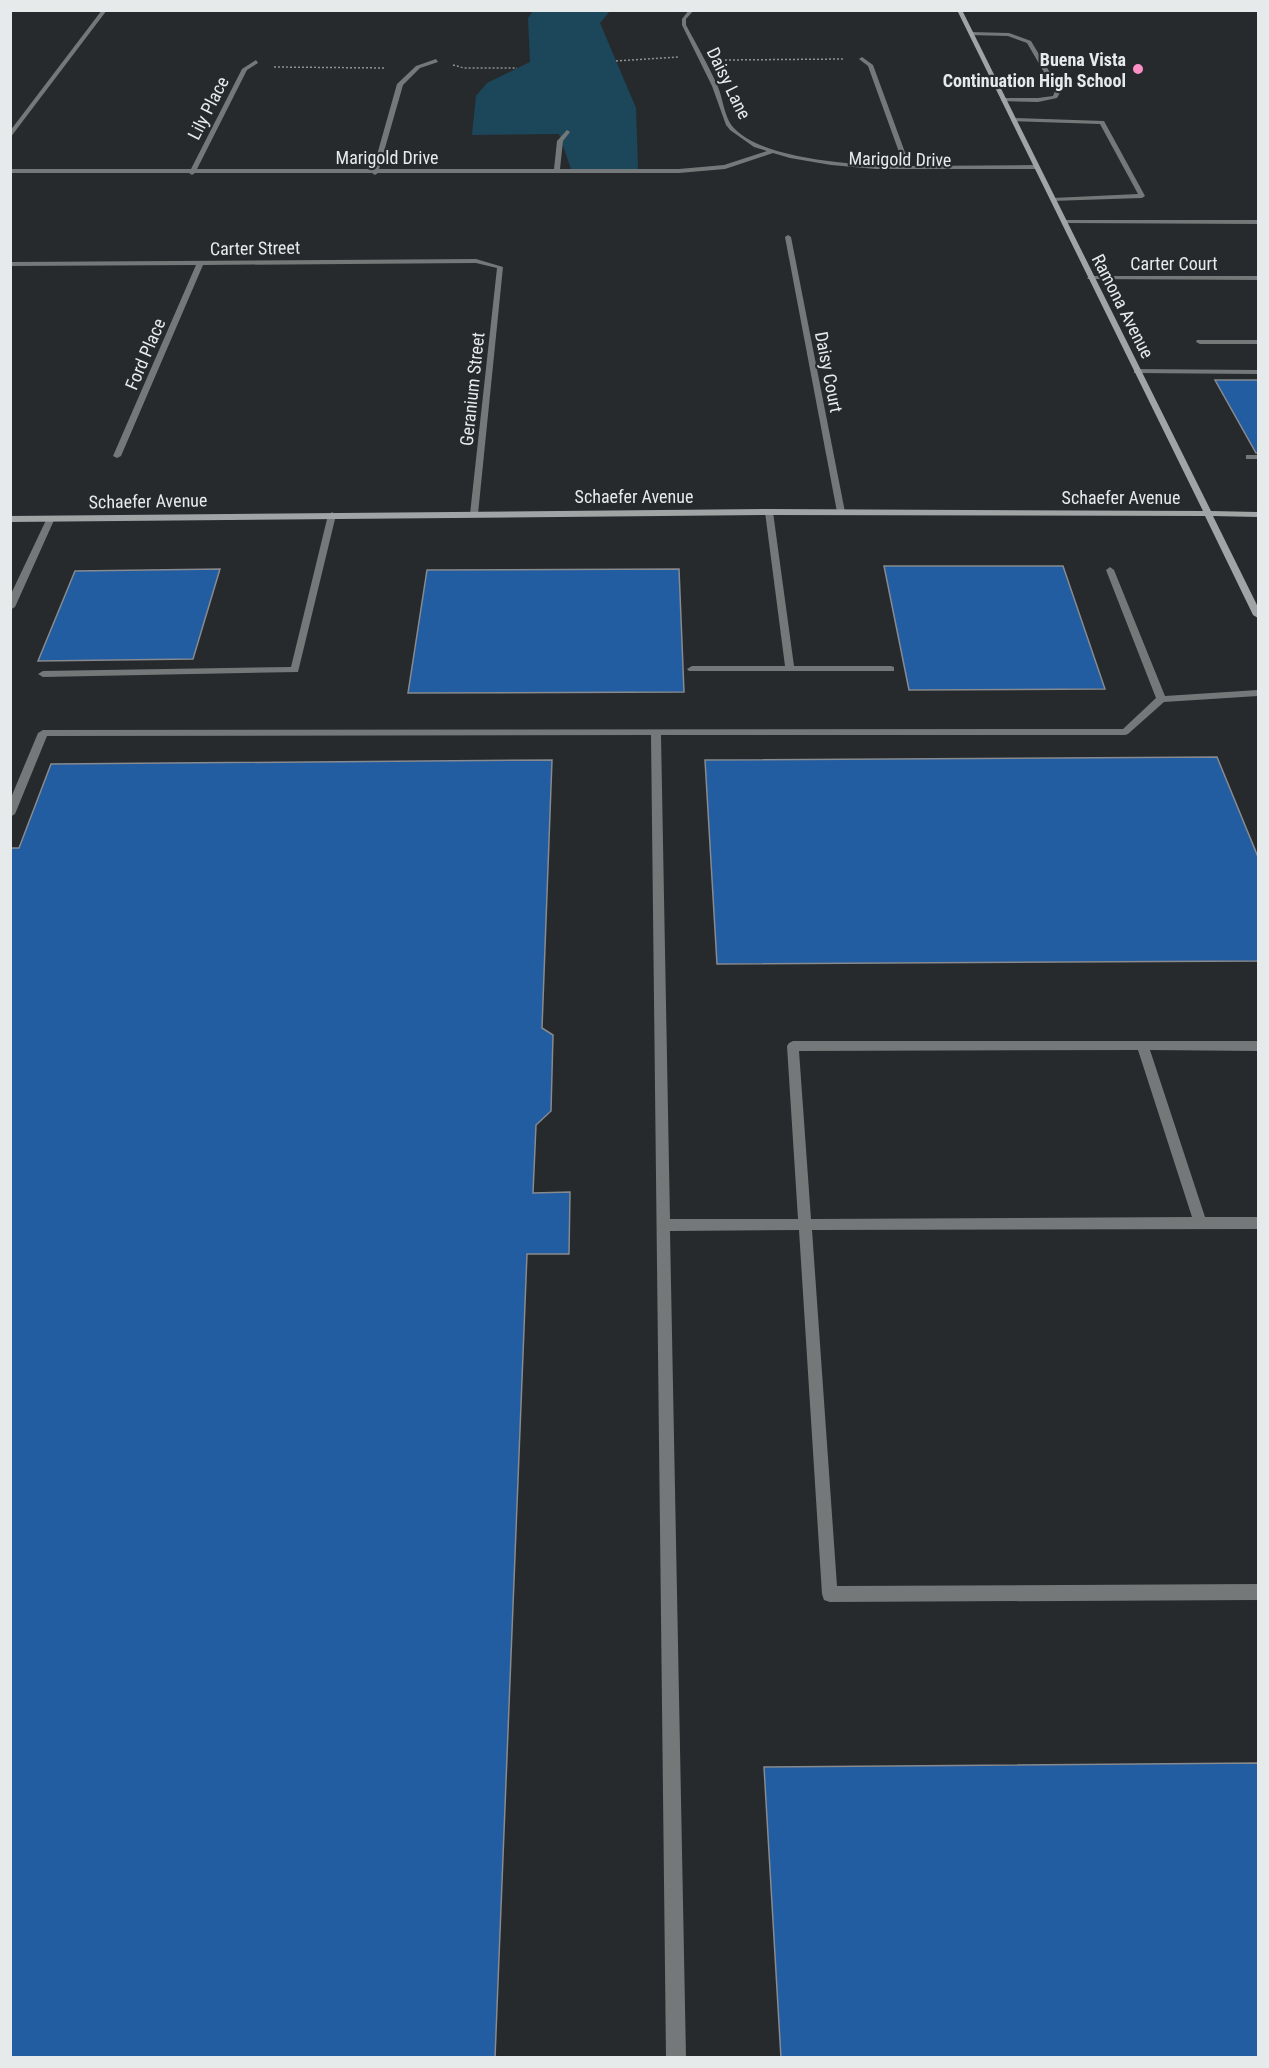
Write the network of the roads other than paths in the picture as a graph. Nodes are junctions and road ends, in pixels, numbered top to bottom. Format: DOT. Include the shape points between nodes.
graph roads {
  1 [pos="105,10"];
  2 [pos="692,10"];
  3 [pos="959,10"];
  4 [pos="971,34"];
  5 [pos="862,59"];
  6 [pos="436,61"];
  7 [pos="256,62"];
  8 [pos="1003,100"];
  9 [pos="1013,120"];
  10 [pos="567,132"];
  11 [pos="10,136"];
  12 [pos="773,151"];
  13 [pos="762,155"];
  14 [pos="1036,167"];
  15 [pos="908,168"];
  16 [pos="10,171"];
  17 [pos="375,172"];
  18 [pos="557,172"];
  19 [pos="192,173"];
  20 [pos="1040,175"];
  21 [pos="1053,200"];
  22 [pos="1064,222"];
  23 [pos="1250,222"];
  24 [pos="1258,222"];
  25 [pos="1258,233"];
  26 [pos="788,237"];
  27 [pos="10,264"];
  28 [pos="200,264"];
  29 [pos="500,267"];
  30 [pos="1090,278"];
  31 [pos="1258,278"];
  32 [pos="1200,342"];
  33 [pos="1258,342"];
  34 [pos="1137,371"];
  35 [pos="1258,372"];
  36 [pos="117,456"];
  37 [pos="1249,457"];
  38 [pos="1258,457"];
  39 [pos="769,512"];
  40 [pos="841,512"];
  41 [pos="474,514"];
  42 [pos="1208,514"];
  43 [pos="1258,514"];
  44 [pos="332,515"];
  45 [pos="51,518"];
  46 [pos="10,519"];
  47 [pos="1110,570"];
  48 [pos="10,607"];
  49 [pos="1258,615"];
  50 [pos="692,669"];
  51 [pos="790,669"];
  52 [pos="891,669"];
  53 [pos="43,674"];
  54 [pos="1258,693"];
  55 [pos="1161,699"];
  56 [pos="656,732"];
  57 [pos="10,814"];
  58 [pos="1142,1045"];
  59 [pos="1258,1046"];
  60 [pos="1200,1223"];
  61 [pos="1258,1223"];
  62 [pos="804,1224"];
  63 [pos="663,1225"];
  64 [pos="1258,1592"];
  65 [pos="676,2058"];
  1 -- 11 [label="street"];
  2 -- 12 [label="street, Daisy Lane" via="684,25 732,128"];
  3 -- 4 [label="main road, Ramona Avenue"];
  4 -- 8 [label="main road, Ramona Avenue"];
  4 -- 8 [label="street" via="1009,35 1029,42 1058,91 1055,97 1038,100"];
  5 -- 15 [label="street" via="870,65"];
  6 -- 17 [label="street" via="418,67 400,84"];
  7 -- 19 [label="street, Lily Place" via="245,69"];
  8 -- 9 [label="main road, Ramona Avenue"];
  9 -- 14 [label="main road, Ramona Avenue"];
  9 -- 21 [label="street" via="1102,122 1142,196"];
  10 -- 18 [label="street" via="560,141"];
  12 -- 13 [label="street, Marigold Drive"];
  12 -- 15 [label="street, Marigold Drive" via="825,163"];
  13 -- 18 [label="street, Marigold Drive" via="726,167 679,171"];
  13 -- 20 [label="street, Marigold Drive" via="847,173"];
  14 -- 15 [label="street, Marigold Drive"];
  14 -- 20 [label="main road, Ramona Avenue"];
  16 -- 19 [label="street, Marigold Drive"];
  17 -- 18 [label="street, Marigold Drive"];
  17 -- 19 [label="street, Marigold Drive"];
  20 -- 21 [label="main road, Ramona Avenue"];
  21 -- 22 [label="main road, Ramona Avenue"];
  22 -- 23 [label="street"];
  22 -- 30 [label="main road, Ramona Avenue"];
  23 -- 24 [label="street"];
  23 -- 25 [label="street"];
  26 -- 40 [label="street, Daisy Court"];
  27 -- 28 [label="street, Carter Street"];
  28 -- 29 [label="street, Carter Street" via="476,261"];
  28 -- 36 [label="street, Ford Place"];
  29 -- 41 [label="street, Geranium Street"];
  30 -- 31 [label="street, Carter Court"];
  30 -- 34 [label="main road, Ramona Avenue"];
  32 -- 33 [label="street"];
  34 -- 35 [label="street"];
  34 -- 42 [label="main road, Ramona Avenue"];
  37 -- 38 [label="street"];
  39 -- 40 [label="main road, Schaefer Avenue"];
  39 -- 41 [label="main road, Schaefer Avenue"];
  39 -- 51 [label="street"];
  40 -- 42 [label="main road, Schaefer Avenue"];
  41 -- 44 [label="main road, Schaefer Avenue"];
  42 -- 43 [label="main road, Schaefer Avenue"];
  42 -- 49 [label="main road, Ramona Avenue"];
  44 -- 45 [label="main road, Schaefer Avenue"];
  44 -- 53 [label="street" via="295,670"];
  45 -- 46 [label="main road, Schaefer Avenue"];
  45 -- 48 [label="street"];
  47 -- 55 [label="street"];
  50 -- 51 [label="street"];
  51 -- 52 [label="street"];
  54 -- 55 [label="street"];
  55 -- 56 [label="street" via="1125,732"];
  56 -- 57 [label="street" via="43,733"];
  56 -- 63 [label="street"];
  58 -- 59 [label="street"];
  58 -- 60 [label="street"];
  58 -- 62 [label="street" via="793,1046"];
  60 -- 61 [label="street"];
  60 -- 62 [label="street"];
  62 -- 63 [label="street"];
  62 -- 64 [label="street" via="830,1594"];
  63 -- 65 [label="street"];
}
